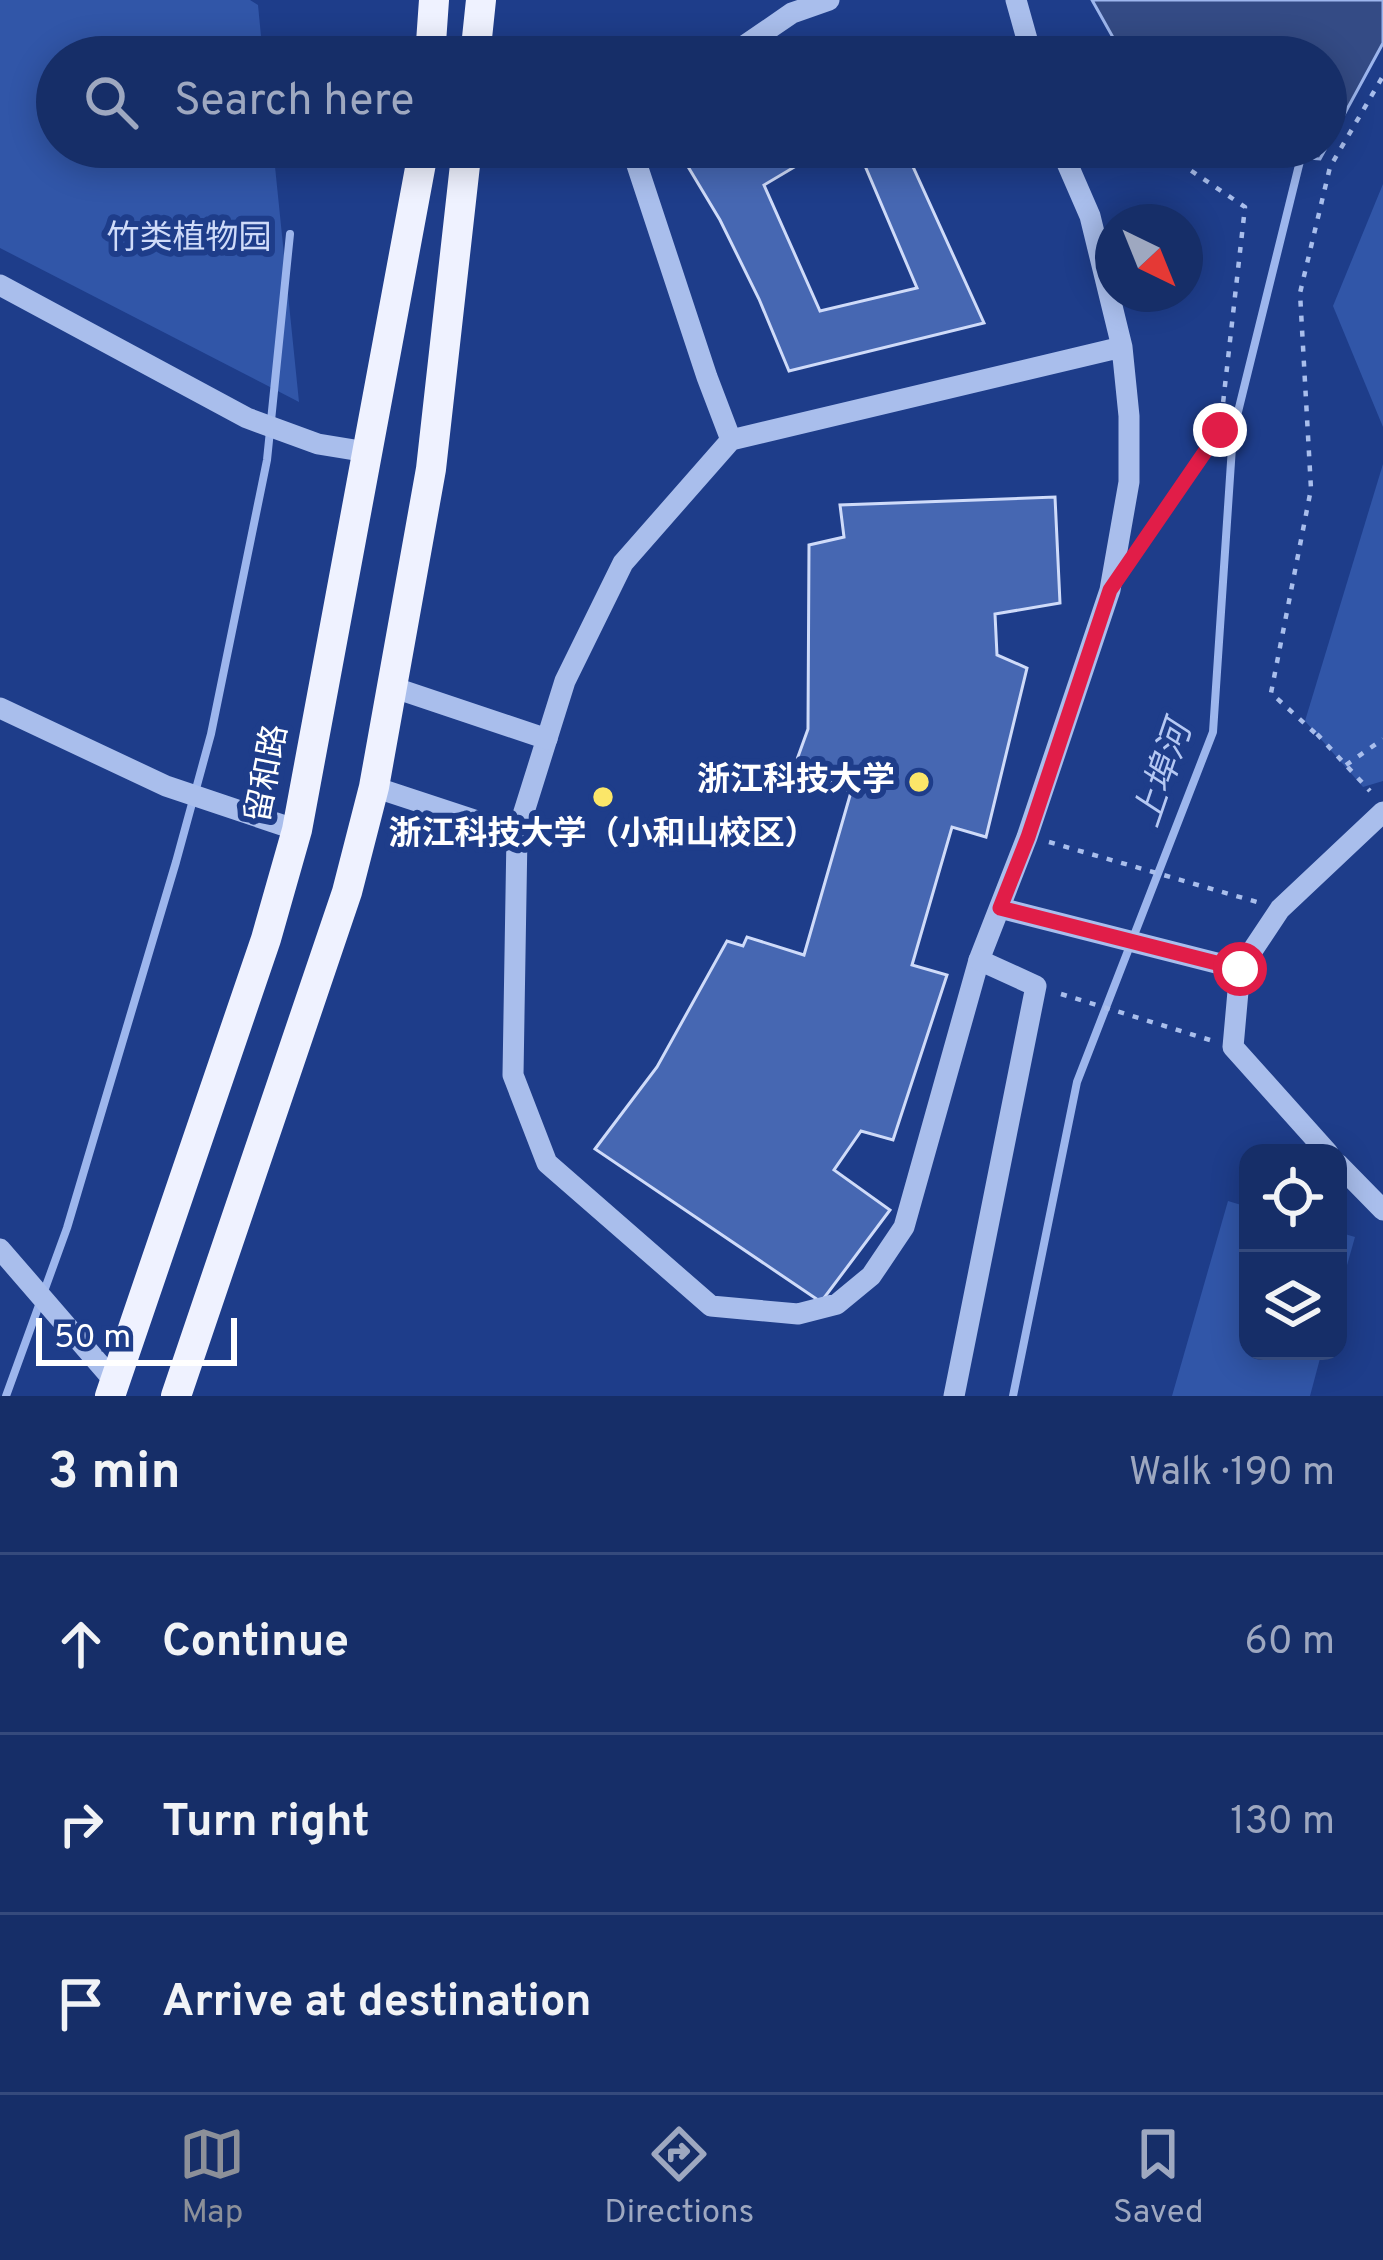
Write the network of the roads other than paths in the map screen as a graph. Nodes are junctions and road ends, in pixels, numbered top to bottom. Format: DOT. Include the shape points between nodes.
graph roads {
  1 [pos="481,0"];
  2 [pos="829,0"];
  3 [pos="1016,0"];
  4 [pos="432,1"];
  5 [pos="431,36"];
  6 [pos="478,36"];
  7 [pos="759,36"];
  8 [pos="1026,36"];
  9 [pos="420,168"];
  10 [pos="465,168"];
  11 [pos="638,168"];
  12 [pos="1069,168"];
  13 [pos="0,285"];
  14 [pos="1122,347"];
  15 [pos="731,440"];
  16 [pos="367,452"];
  17 [pos="392,687"];
  18 [pos="0,707"];
  19 [pos="547,739"];
  20 [pos="374,787"];
  21 [pos="1377,802"];
  22 [pos="296,830"];
  23 [pos="517,834"];
  24 [pos="1000,908"];
  25 [pos="979,960"];
  26 [pos="1240,969"];
  27 [pos="1320,1144"];
  28 [pos="1347,1172"];
  29 [pos="1383,1210"];
  30 [pos="0,1249"];
  31 [pos="113,1389"];
  32 [pos="176,1396"];
  33 [pos="954,1396"];
  1 -- 6 [label="main road"];
  2 -- 7 [label="street"];
  3 -- 8 [label="street"];
  4 -- 5 [label="main road"];
  9 -- 16 [label="main road, 留和路"];
  10 -- 17 [label="main road" via="431,469"];
  11 -- 15 [label="street"];
  12 -- 14 [label="street" via="1090,216"];
  13 -- 16 [label="street" via="247,418"];
  14 -- 15 [label="street"];
  14 -- 24 [label="street" via="1129,482 1110,590"];
  15 -- 19 [label="street" via="623,563"];
  16 -- 22 [label="main road, 留和路"];
  17 -- 19 [label="street"];
  17 -- 20 [label="main road"];
  18 -- 22 [label="street" via="194,796"];
  19 -- 23 [label="street"];
  20 -- 23 [label="street"];
  20 -- 32 [label="main road" via="347,892"];
  21 -- 26 [label="street" via="1280,909"];
  22 -- 31 [label="main road, 留和路"];
  23 -- 25 [label="street" via="513,1075 547,1162 711,1306 798,1314 837,1304 871,1276 904,1227"];
  24 -- 25 [label="street"];
  24 -- 26 [label="street"];
  25 -- 33 [label="street" via="1036,986"];
  26 -- 27 [label="street" via="1233,1047"];
  28 -- 29 [label="street"];
  30 -- 31 [label="street"];
}
